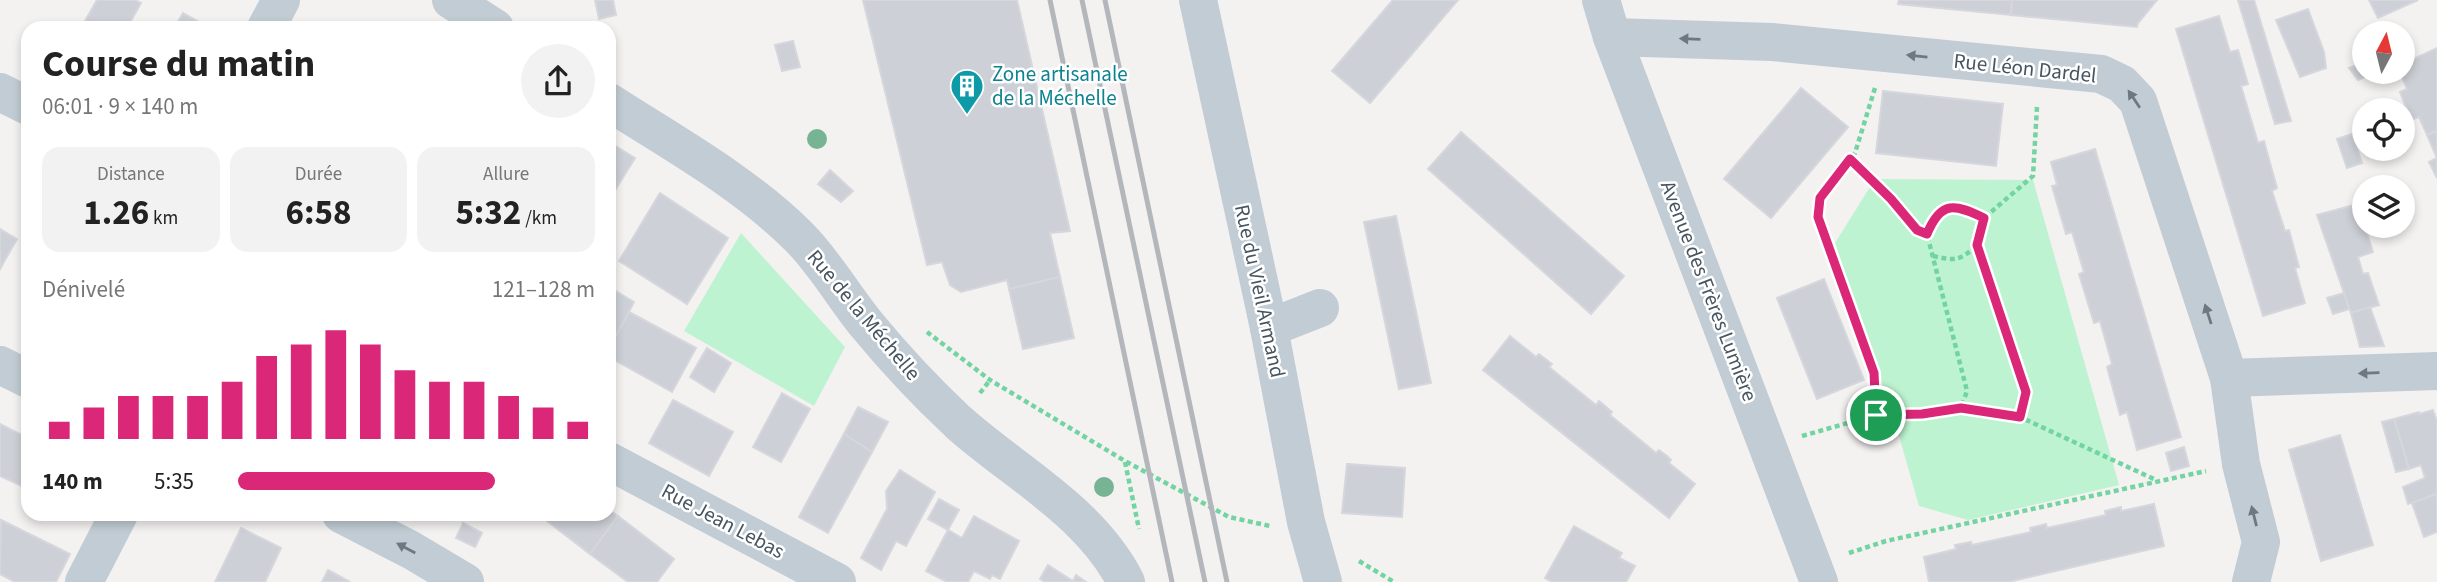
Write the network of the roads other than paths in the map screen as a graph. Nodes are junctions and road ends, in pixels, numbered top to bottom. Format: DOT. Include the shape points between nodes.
graph roads {
  1 [pos="281,0"];
  2 [pos="452,0"];
  3 [pos="1198,0"];
  4 [pos="1601,0"];
  5 [pos="270,21"];
  6 [pos="484,21"];
  7 [pos="1612,37"];
  8 [pos="0,92"];
  9 [pos="21,102"];
  10 [pos="616,107"];
  11 [pos="1320,308"];
  12 [pos="1269,328"];
  13 [pos="0,365"];
  14 [pos="2437,371"];
  15 [pos="21,376"];
  16 [pos="2229,378"];
  17 [pos="616,465"];
  18 [pos="115,521"];
  19 [pos="355,521"];
  20 [pos="1816,573"];
  21 [pos="84,582"];
  22 [pos="465,582"];
  23 [pos="837,582"];
  24 [pos="1126,582"];
  25 [pos="1323,582"];
  26 [pos="2252,582"];
  1 -- 5 [label="street"];
  2 -- 6 [label="street"];
  3 -- 12 [label="street, Rue du Vieil Armand"];
  4 -- 7 [label="street, Avenue des Frères Lumière"];
  16 -- 7 [label="street, Rue Léon Dardel, one-way" via="2138,101 2122,84 2101,74 1772,42"];
  7 -- 20 [label="street, Avenue des Frères Lumière"];
  8 -- 9 [label="street"];
  10 -- 24 [label="street, Rue de la Méchelle" via="743,189 800,237 903,367 959,422 1062,504 1116,563"];
  11 -- 12 [label="street"];
  12 -- 25 [label="street, Rue du Vieil Armand" via="1306,522"];
  13 -- 15 [label="street"];
  14 -- 16 [label="street, one-way"];
  26 -- 16 [label="street, Rue Léon Dardel, one-way" via="2261,542 2241,464"];
  17 -- 23 [label="street, Rue Jean Lebas"];
  18 -- 21 [label="street"];
  22 -- 19 [label="street, one-way"];
}
